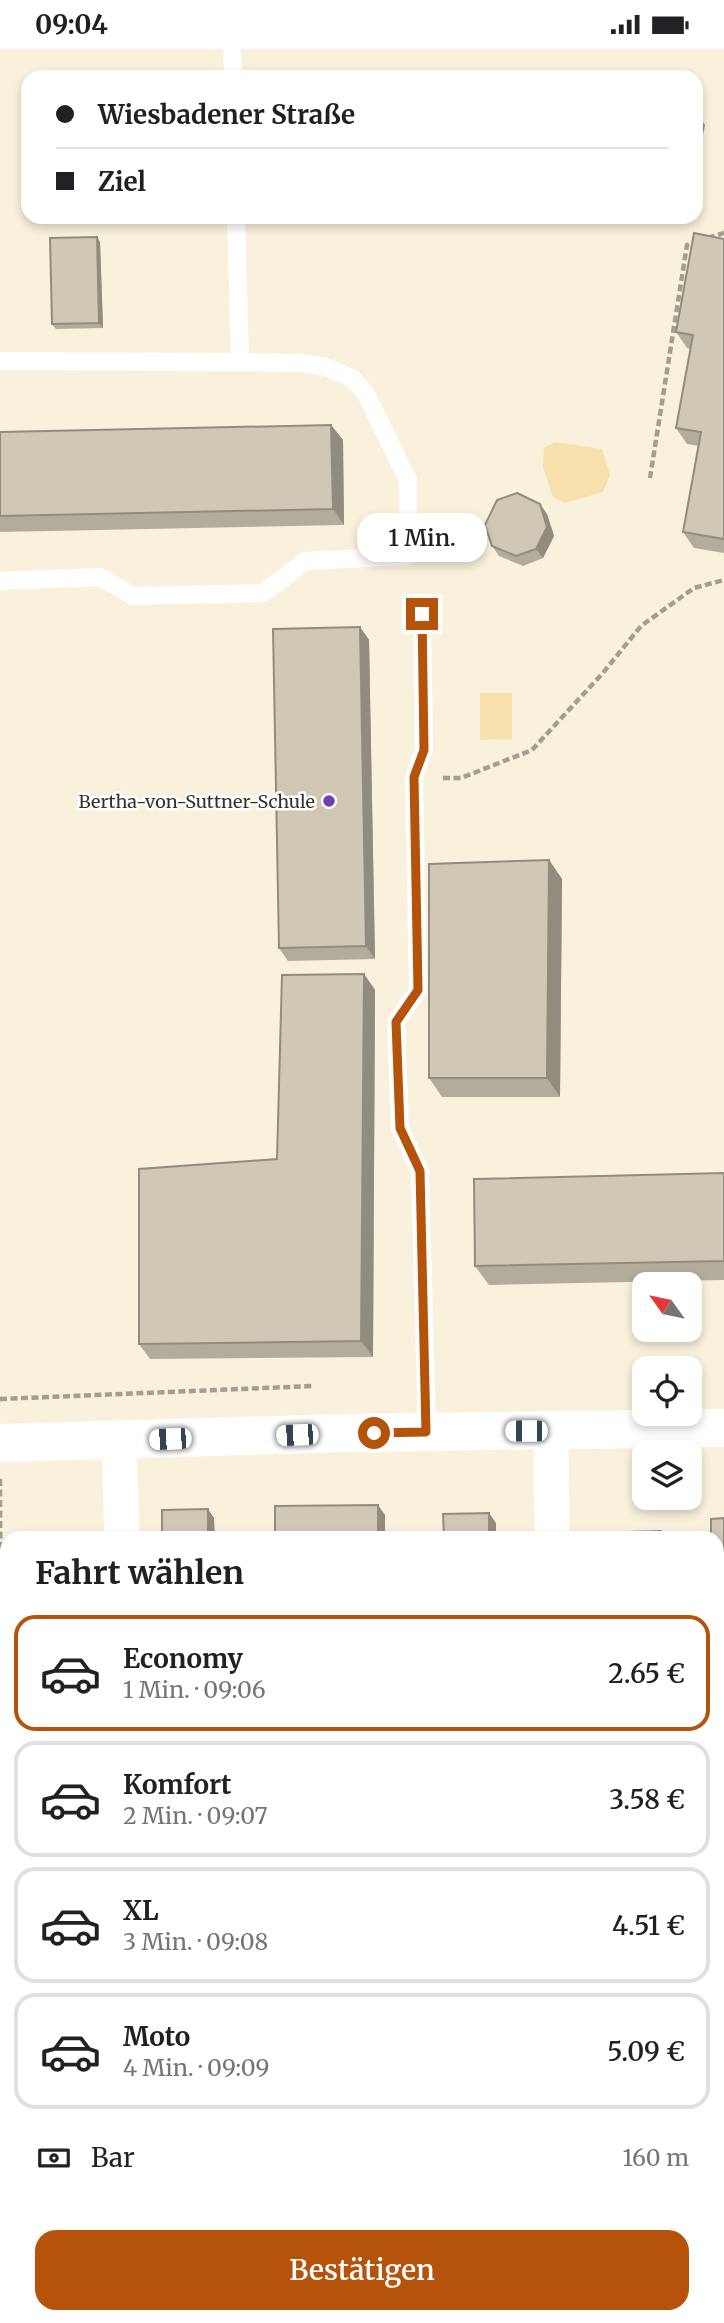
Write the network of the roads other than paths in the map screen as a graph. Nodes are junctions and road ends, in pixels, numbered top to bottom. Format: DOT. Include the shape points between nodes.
graph roads {
  1 [pos="232,49"];
  2 [pos="233,70"];
  3 [pos="236,224"];
  4 [pos="0,361"];
  5 [pos="240,362"];
  6 [pos="0,581"];
  7 [pos="422,614"];
  8 [pos="724,1428"];
  9 [pos="551,1431"];
  10 [pos="426,1432"];
  11 [pos="120,1441"];
  12 [pos="0,1443"];
  13 [pos="122,1531"];
  14 [pos="552,1531"];
  1 -- 2 [label="lane"];
  3 -- 5 [label="lane"];
  4 -- 5 [label="lane"];
  5 -- 6 [label="lane" via="323,366 352,378 366,394 408,480 408,556 306,561 263,593 133,596 100,577"];
  7 -- 10 [label="lane" via="424,750 414,777 418,990 396,1022 400,1128 420,1171"];
  8 -- 9 [label="main road"];
  9 -- 10 [label="main road"];
  9 -- 14 [label="street"];
  10 -- 11 [label="main road"];
  11 -- 12 [label="main road"];
  11 -- 13 [label="street"];
}
